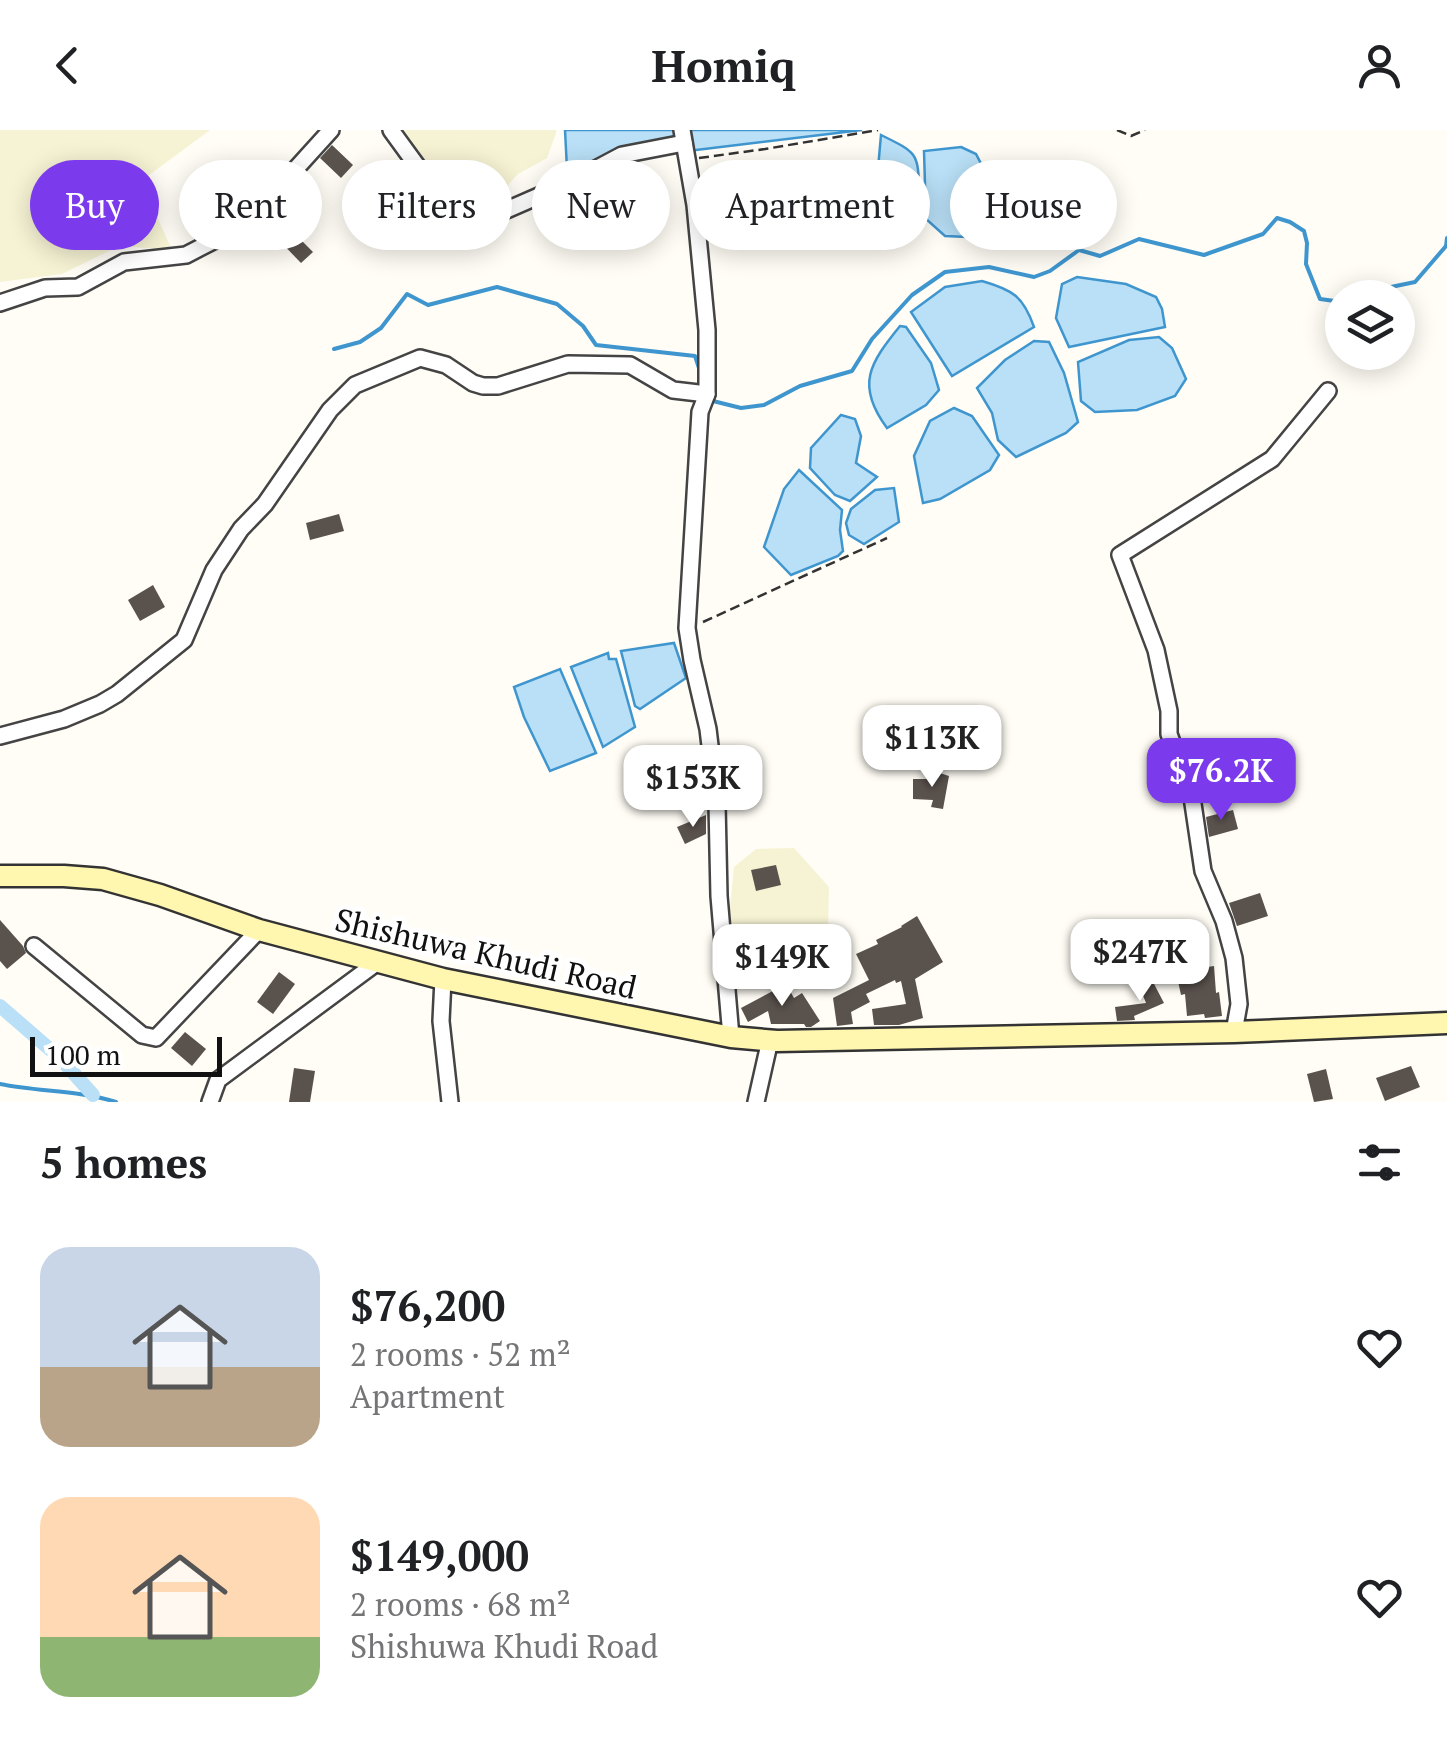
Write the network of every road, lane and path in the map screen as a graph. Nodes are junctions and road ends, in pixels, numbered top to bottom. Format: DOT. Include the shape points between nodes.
graph roads {
  1 [pos="331,130"];
  2 [pos="390,130"];
  3 [pos="878,130"];
  4 [pos="1118,130"];
  5 [pos="1146,130"];
  6 [pos="685,144"];
  7 [pos="0,303"];
  8 [pos="1328,391"];
  9 [pos="707,394"];
  10 [pos="886,538"];
  11 [pos="688,628"];
  12 [pos="0,736"];
  13 [pos="0,876"];
  14 [pos="260,930"];
  15 [pos="34,946"];
  16 [pos="378,960"];
  17 [pos="442,979"];
  18 [pos="1447,1023"];
  19 [pos="1234,1032"];
  20 [pos="732,1038"];
  21 [pos="770,1040"];
  22 [pos="210,1102"];
  23 [pos="450,1102"];
  24 [pos="756,1102"];
  1 -- 7 [label="street" via="248,218 186,255 124,262 78,286 45,288"];
  2 -- 6 [label="street" via="464,229 622,155"];
  3 -- 6 [label="path" via="765,149"];
  4 -- 5 [label="path" via="1132,136"];
  6 -- 9 [label="street" via="707,330"];
  8 -- 19 [label="street" via="1272,458 1120,556 1156,650 1203,871 1234,958"];
  9 -- 11 [label="street" via="700,412"];
  9 -- 12 [label="street" via="674,390 630,364 568,364 483,386 420,358 355,385 214,570 184,640 100,704"];
  10 -- 11 [label="path"];
  11 -- 20 [label="street" via="715,785"];
  13 -- 14 [label="main road, Shishuwa Khudi Road" via="104,879"];
  14 -- 15 [label="street" via="156,1038 142,1035"];
  14 -- 16 [label="main road, Shishuwa Khudi Road"];
  16 -- 17 [label="main road, Shishuwa Khudi Road"];
  16 -- 22 [label="street" via="218,1080"];
  17 -- 20 [label="main road, Shishuwa Khudi Road"];
  17 -- 23 [label="street"];
  18 -- 19 [label="main road, Shishuwa Khudi Road"];
  19 -- 21 [label="main road, Shishuwa Khudi Road"];
  20 -- 21 [label="main road, Shishuwa Khudi Road"];
  21 -- 24 [label="street"];
}
